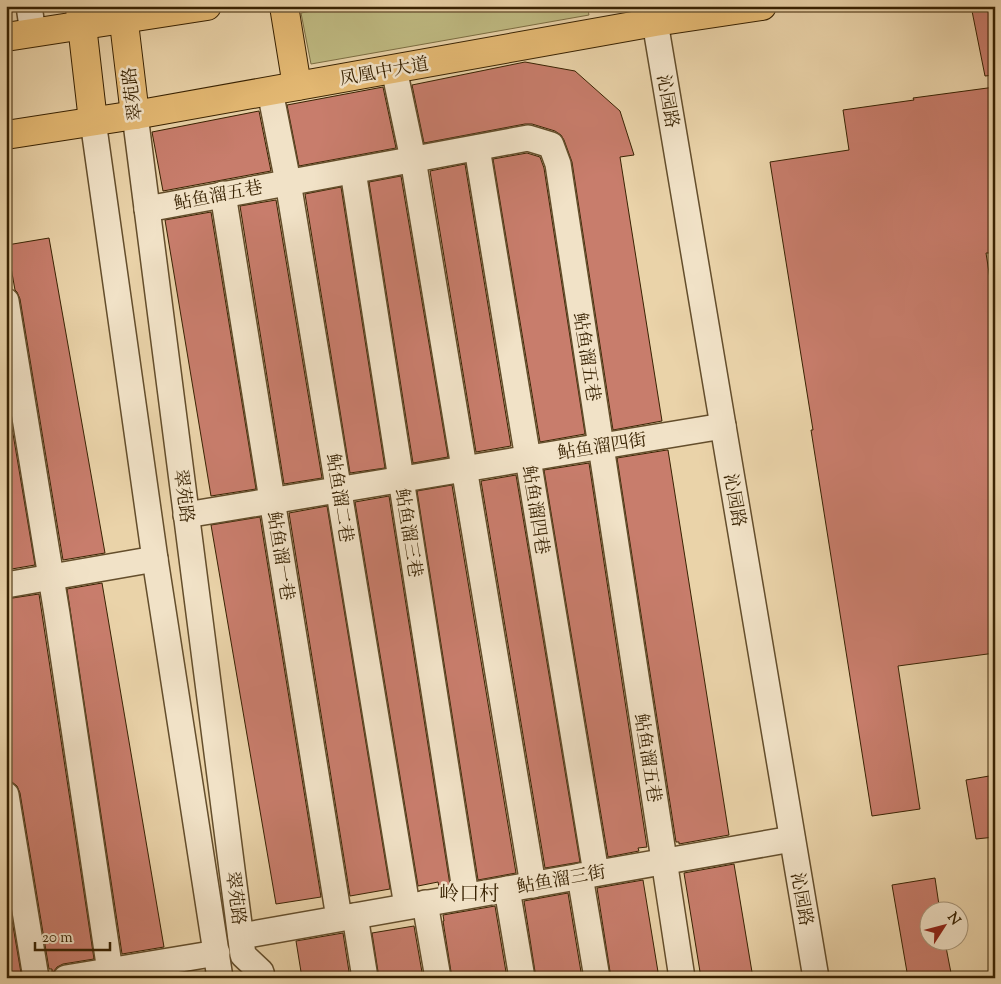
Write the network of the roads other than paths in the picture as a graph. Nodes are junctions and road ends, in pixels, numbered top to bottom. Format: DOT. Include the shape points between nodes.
graph roads {
  1 [pos="29,6"];
  2 [pos="207,6"];
  3 [pos="284,6"];
  4 [pos="762,6"];
  5 [pos="123,13"];
  6 [pos="82,16"];
  7 [pos="655,22"];
  8 [pos="33,33"];
  9 [pos="6,37"];
  10 [pos="394,69"];
  11 [pos="297,86"];
  12 [pos="270,91"];
  13 [pos="135,115"];
  14 [pos="93,121"];
  15 [pos="6,135"];
  16 [pos="477,148"];
  17 [pos="413,159"];
  18 [pos="352,171"];
  19 [pos="288,182"];
  20 [pos="223,194"];
  21 [pos="147,209"];
  22 [pos="6,301"];
  23 [pos="723,426"];
  24 [pos="601,446"];
  25 [pos="527,458"];
  26 [pos="464,469"];
  27 [pos="401,479"];
  28 [pos="338,490"];
  29 [pos="272,500"];
  30 [pos="186,515"];
  31 [pos="155,559"];
  32 [pos="51,577"];
  33 [pos="6,585"];
  34 [pos="6,795"];
  35 [pos="792,839"];
  36 [pos="664,861"];
  37 [pos="588,875"];
  38 [pos="532,884"];
  39 [pos="507,889"];
  40 [pos="466,896"];
  41 [pos="416,905"];
  42 [pos="347,917"];
  43 [pos="241,936"];
  44 [pos="217,953"];
  45 [pos="110,974"];
  46 [pos="36,978"];
  47 [pos="66,978"];
  48 [pos="220,978"];
  49 [pos="262,978"];
  50 [pos="365,978"];
  51 [pos="438,978"];
  52 [pos="522,978"];
  53 [pos="598,978"];
  54 [pos="682,978"];
  55 [pos="816,978"];
  1 -- 8 [label="street"];
  2 -- 5 [label="main road"];
  3 -- 11 [label="main road"];
  4 -- 7 [label="main road, 凤凰中大道"];
  5 -- 6 [label="main road"];
  5 -- 13 [label="main road, 翠苑路"];
  6 -- 8 [label="main road"];
  6 -- 14 [label="main road, 翠苑路"];
  7 -- 10 [label="main road, 凤凰中大道"];
  7 -- 23 [label="street, 沁园路"];
  8 -- 9 [label="main road"];
  10 -- 11 [label="main road, 凤凰中大道"];
  10 -- 17 [label="street"];
  11 -- 12 [label="main road, 凤凰中大道"];
  12 -- 13 [label="main road, 凤凰中大道"];
  12 -- 19 [label="street, 鲇鱼溜二巷"];
  13 -- 14 [label="main road, 凤凰中大道"];
  13 -- 21 [label="street, 翠苑路"];
  14 -- 15 [label="main road, 凤凰中大道"];
  14 -- 31 [label="street, 翠苑路"];
  16 -- 17 [label="street, 鲇鱼溜五巷"];
  16 -- 24 [label="street, 鲇鱼溜五巷" via="528,138 551,145 558,164"];
  16 -- 25 [label="street, 鲇鱼溜四巷"];
  17 -- 18 [label="street, 鲇鱼溜五巷"];
  17 -- 26 [label="street"];
  18 -- 19 [label="street, 鲇鱼溜五巷"];
  18 -- 27 [label="street, 鲇鱼溜三巷"];
  19 -- 20 [label="street, 鲇鱼溜五巷"];
  19 -- 28 [label="street, 鲇鱼溜二巷"];
  20 -- 21 [label="street, 鲇鱼溜五巷"];
  20 -- 29 [label="street, 鲇鱼溜一巷"];
  21 -- 30 [label="street, 翠苑路"];
  22 -- 32 [label="street"];
  23 -- 24 [label="street, 鲇鱼溜四街"];
  23 -- 35 [label="street, 沁园路"];
  24 -- 25 [label="street, 鲇鱼溜四街"];
  24 -- 36 [label="street, 鲇鱼溜五巷"];
  25 -- 26 [label="street, 鲇鱼溜四街"];
  25 -- 37 [label="street, 鲇鱼溜四巷"];
  26 -- 27 [label="street, 鲇鱼溜四街"];
  26 -- 38 [label="street"];
  27 -- 28 [label="street, 鲇鱼溜四街"];
  27 -- 40 [label="street, 鲇鱼溜三巷"];
  28 -- 29 [label="street, 鲇鱼溜四街"];
  28 -- 41 [label="street, 鲇鱼溜二巷"];
  29 -- 30 [label="street, 鲇鱼溜四街"];
  29 -- 42 [label="street, 鲇鱼溜一巷"];
  30 -- 43 [label="street, 翠苑路"];
  31 -- 32 [label="street"];
  31 -- 44 [label="street, 翠苑路"];
  32 -- 33 [label="street"];
  32 -- 45 [label="street"];
  34 -- 46 [label="street"];
  35 -- 36 [label="street, 鲇鱼溜三街"];
  35 -- 55 [label="street, 沁园路"];
  36 -- 37 [label="street, 鲇鱼溜三街"];
  36 -- 54 [label="street, 鲇鱼溜五巷"];
  37 -- 38 [label="street, 鲇鱼溜三街"];
  37 -- 53 [label="street, 鲇鱼溜四巷"];
  38 -- 39 [label="street, 鲇鱼溜三街"];
  39 -- 40 [label="street, 鲇鱼溜三街"];
  39 -- 52 [label="street"];
  40 -- 41 [label="street, 鲇鱼溜三街"];
  41 -- 42 [label="street, 鲇鱼溜三街"];
  41 -- 51 [label="street, 鲇鱼溜二巷"];
  42 -- 43 [label="street, 鲇鱼溜三街"];
  42 -- 50 [label="street, 鲇鱼溜一巷"];
  43 -- 49 [label="street, 翠苑路" via="243,955 261,972"];
  44 -- 45 [label="street"];
  44 -- 48 [label="street, 翠苑路"];
  45 -- 47 [label="street"];
}
